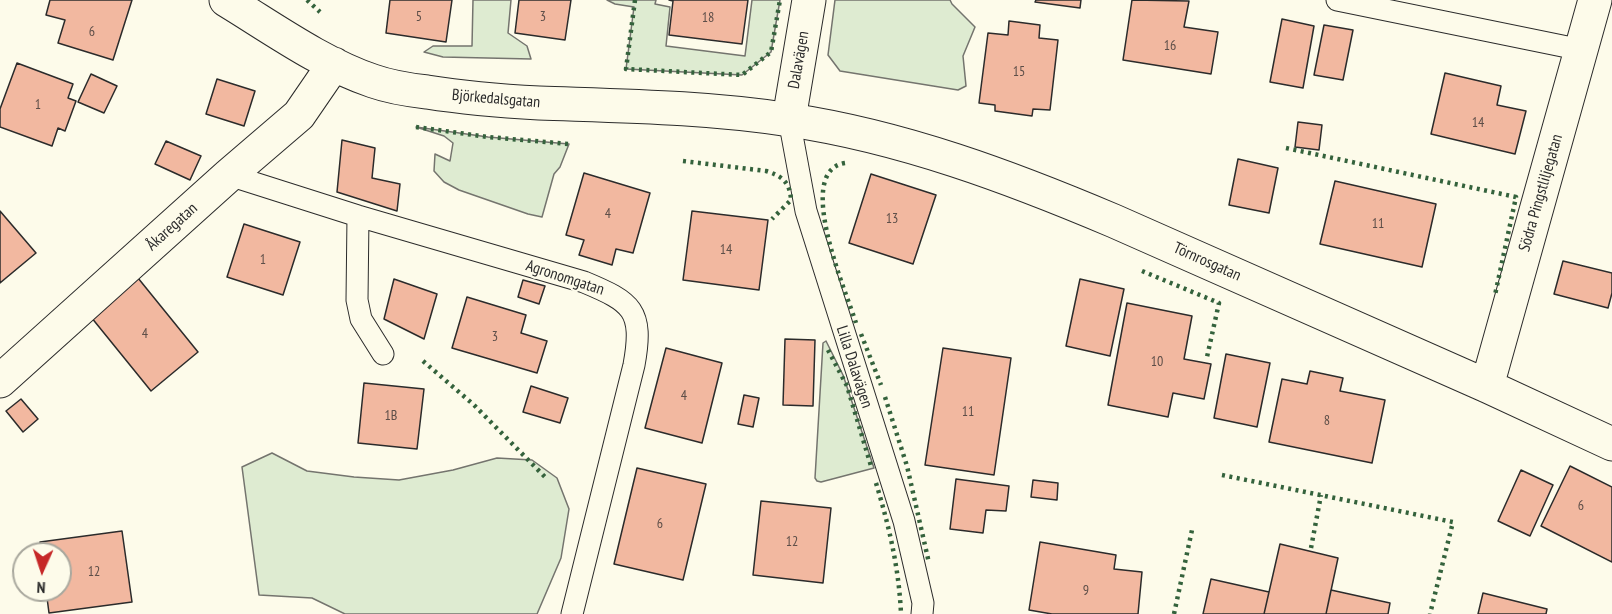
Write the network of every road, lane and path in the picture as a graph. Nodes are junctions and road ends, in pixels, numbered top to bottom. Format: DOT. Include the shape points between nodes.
graph roads {
  1 [pos="226,0"];
  2 [pos="809,0"];
  3 [pos="1337,0"];
  4 [pos="1595,0"];
  5 [pos="1581,50"];
  6 [pos="334,64"];
  7 [pos="789,119"];
  8 [pos="229,175"];
  9 [pos="358,216"];
  10 [pos="383,354"];
  11 [pos="0,381"];
  12 [pos="1487,386"];
  13 [pos="1612,444"];
  14 [pos="572,614"];
  15 [pos="922,614"];
  1 -- 6 [label="street, Björkedalsgatan"];
  2 -- 7 [label="street, Dalavägen"];
  3 -- 5 [label="lane"];
  4 -- 5 [label="street, Södra Pingstliljegatan"];
  5 -- 12 [label="street, Södra Pingstliljegatan"];
  6 -- 7 [label="street, Björkedalsgatan" via="397,88 454,96"];
  6 -- 8 [label="street, Åkaregatan" via="299,116"];
  7 -- 12 [label="street, Törnrosgatan" via="855,130 914,146 1054,196"];
  7 -- 15 [label="lane, Lilla Dalavägen" via="806,211 904,521 923,603"];
  8 -- 9 [label="lane, Agronomgatan"];
  8 -- 11 [label="street, Åkaregatan"];
  9 -- 10 [label="lane" via="357,300 361,319"];
  9 -- 14 [label="lane, Agronomgatan" via="584,282 616,296 632,313 637,337 634,365"];
  12 -- 13 [label="street, Törnrosgatan"];
}
